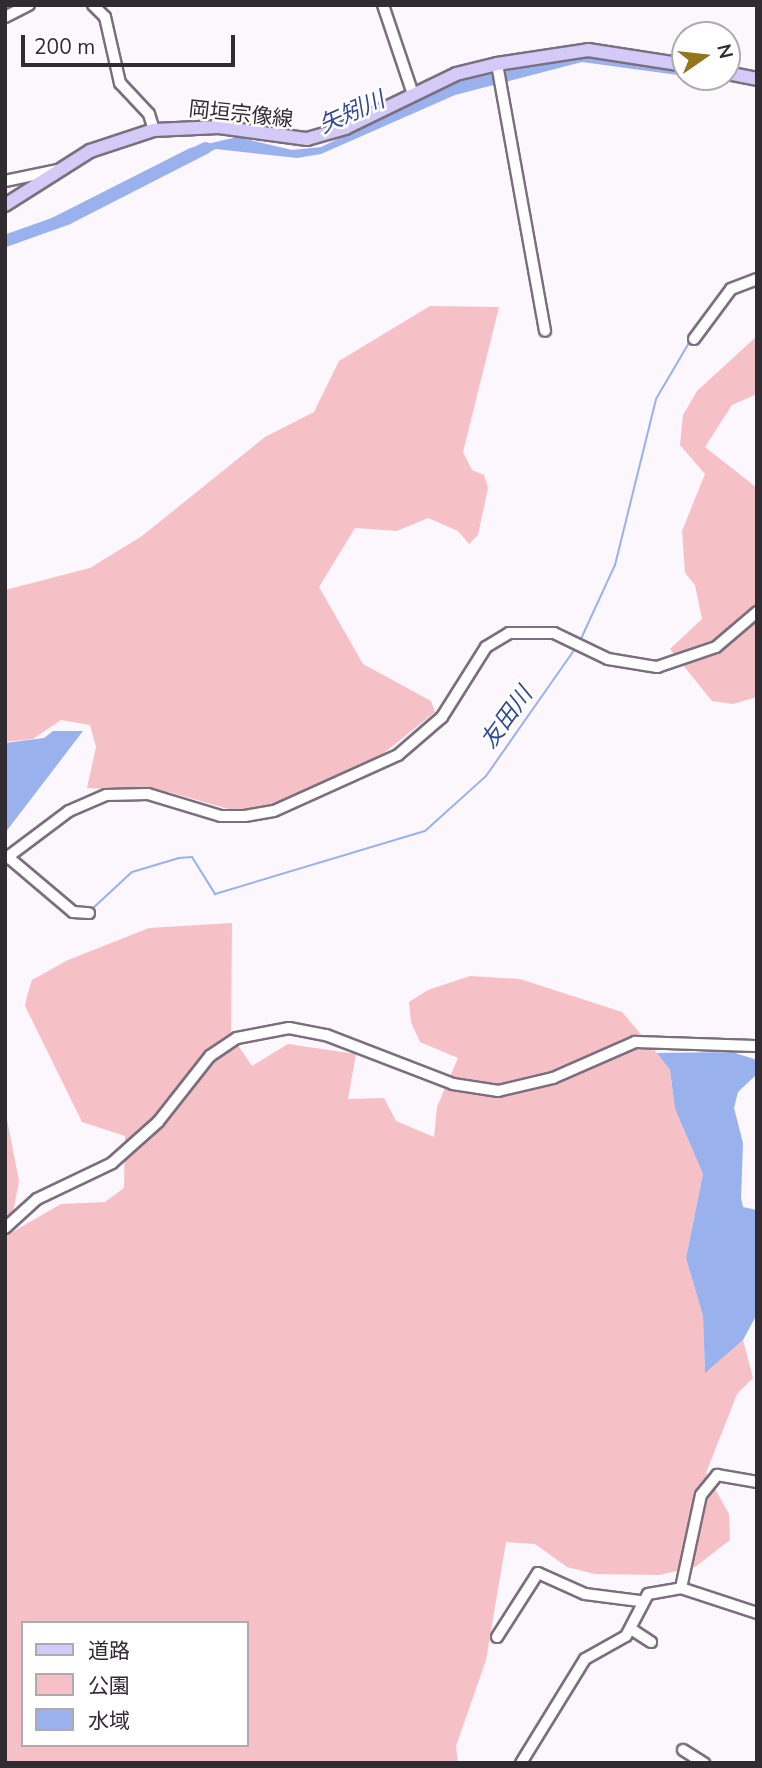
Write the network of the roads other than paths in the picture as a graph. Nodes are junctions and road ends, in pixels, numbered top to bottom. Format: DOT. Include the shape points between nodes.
graph roads {
  1 [pos="29,5"];
  2 [pos="93,5"];
  3 [pos="383,5"];
  4 [pos="5,18"];
  5 [pos="671,63"];
  6 [pos="497,64"];
  7 [pos="413,94"];
  8 [pos="153,130"];
  9 [pos="57,170"];
  10 [pos="5,181"];
  11 [pos="5,205"];
  12 [pos="757,279"];
  13 [pos="545,331"];
  14 [pos="694,339"];
  15 [pos="757,612"];
  16 [pos="7,858"];
  17 [pos="89,913"];
  18 [pos="757,1046"];
  19 [pos="5,1228"];
  20 [pos="757,1482"];
  21 [pos="681,1588"];
  22 [pos="640,1601"];
  23 [pos="757,1613"];
  24 [pos="631,1629"];
  25 [pos="497,1637"];
  26 [pos="651,1642"];
  27 [pos="683,1750"];
  28 [pos="522,1763"];
  29 [pos="704,1763"];
  1 -- 4 [label="street"];
  2 -- 8 [label="street" via="105,17 120,83 149,114"];
  3 -- 7 [label="street"];
  5 -- 6 [label="main road, 岡垣宗像線" via="588,50"];
  6 -- 7 [label="main road, 岡垣宗像線"];
  6 -- 13 [label="street"];
  7 -- 8 [label="main road, 岡垣宗像線" via="307,139 219,127"];
  8 -- 9 [label="main road, 岡垣宗像線" via="101,146"];
  9 -- 10 [label="street"];
  9 -- 11 [label="main road, 岡垣宗像線"];
  12 -- 14 [label="street" via="731,289"];
  15 -- 16 [label="street" via="716,647 657,667 608,659 554,633 509,633 486,647 442,717 398,755 274,811 220,816 148,794 106,795 69,811"];
  16 -- 17 [label="street" via="73,912"];
  18 -- 19 [label="street" via="635,1042 553,1078 498,1091 453,1084 326,1035 289,1028 237,1038 210,1056 158,1122 112,1163 37,1199"];
  20 -- 21 [label="street" via="717,1475 701,1495"];
  21 -- 22 [label="street" via="666,1588"];
  21 -- 23 [label="street"];
  22 -- 24 [label="street"];
  22 -- 25 [label="street" via="585,1594 538,1573"];
  24 -- 26 [label="street"];
  24 -- 28 [label="street" via="585,1659"];
  27 -- 29 [label="street"];
}
